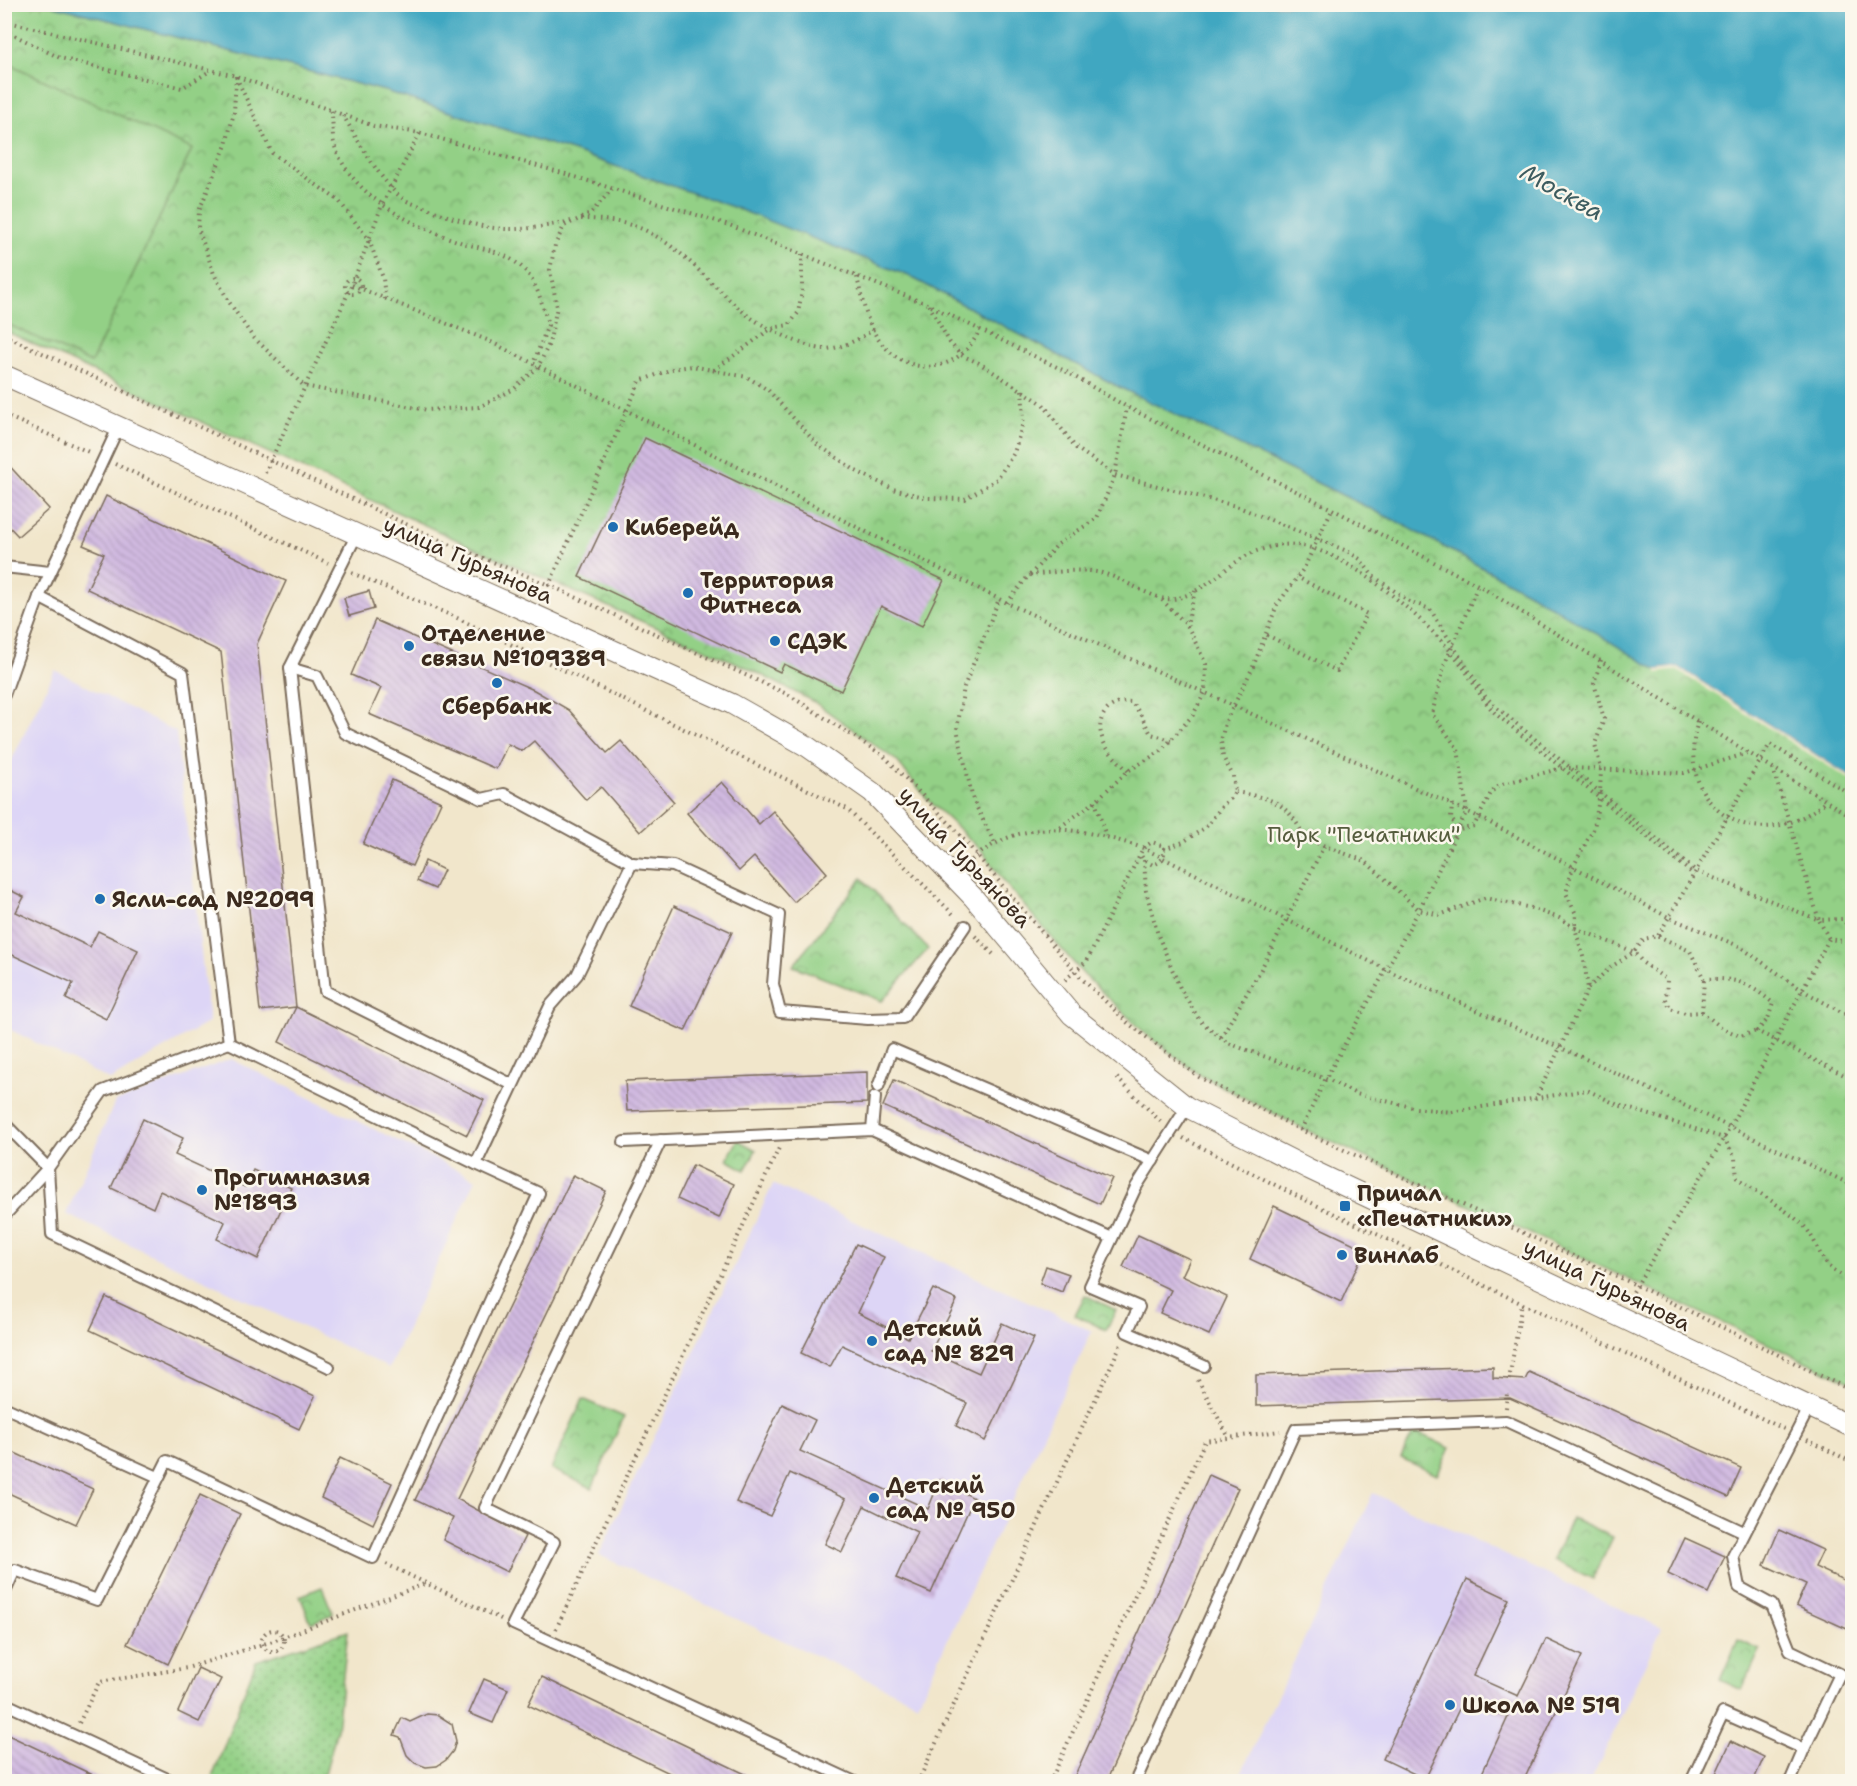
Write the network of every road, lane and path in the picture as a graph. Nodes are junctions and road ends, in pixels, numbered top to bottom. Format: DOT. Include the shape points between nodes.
graph roads {
  1 [pos="4,21"];
  2 [pos="4,30"];
  3 [pos="211,70"];
  4 [pos="236,76"];
  5 [pos="331,111"];
  6 [pos="343,115"];
  7 [pos="420,133"];
  8 [pos="392,187"];
  9 [pos="612,189"];
  10 [pos="383,204"];
  11 [pos="581,219"];
  12 [pos="369,240"];
  13 [pos="802,254"];
  14 [pos="856,276"];
  15 [pos="355,277"];
  16 [pos="352,285"];
  17 [pos="360,289"];
  18 [pos="348,294"];
  19 [pos="385,299"];
  20 [pos="929,304"];
  21 [pos="772,328"];
  22 [pos="874,329"];
  23 [pos="980,330"];
  24 [pos="4,335"];
  25 [pos="961,355"];
  26 [pos="532,364"];
  27 [pos="538,367"];
  28 [pos="713,370"];
  29 [pos="4,375"];
  30 [pos="304,386"];
  31 [pos="1022,390"];
  32 [pos="1127,407"];
  33 [pos="625,410"];
  34 [pos="4,414"];
  35 [pos="118,428"];
  36 [pos="103,459"];
  37 [pos="270,461"];
  38 [pos="1115,475"];
  39 [pos="257,491"];
  40 [pos="1332,509"];
  41 [pos="356,536"];
  42 [pos="1317,540"];
  43 [pos="1313,548"];
  44 [pos="4,567"];
  45 [pos="339,567"];
  46 [pos="50,572"];
  47 [pos="1029,575"];
  48 [pos="1297,577"];
  49 [pos="1478,585"];
  50 [pos="1195,591"];
  51 [pos="39,597"];
  52 [pos="999,599"];
  53 [pos="1162,600"];
  54 [pos="1006,603"];
  55 [pos="1187,625"];
  56 [pos="1267,635"];
  57 [pos="1452,646"];
  58 [pos="1450,652"];
  59 [pos="1601,660"];
  60 [pos="290,668"];
  61 [pos="1205,692"];
  62 [pos="4,694"];
  63 [pos="1234,706"];
  64 [pos="1698,721"];
  65 [pos="1172,740"];
  66 [pos="1748,753"];
  67 [pos="1760,760"];
  68 [pos="1563,768"];
  69 [pos="1569,768"];
  70 [pos="1772,768"];
  71 [pos="1601,769"];
  72 [pos="1128,771"];
  73 [pos="1695,771"];
  74 [pos="1234,792"];
  75 [pos="1600,795"];
  76 [pos="1852,795"];
  77 [pos="1095,801"];
  78 [pos="1826,801"];
  79 [pos="1452,804"];
  80 [pos="1467,811"];
  81 [pos="1479,817"];
  82 [pos="1728,817"];
  83 [pos="1852,817"];
  84 [pos="1788,823"];
  85 [pos="1060,827"];
  86 [pos="1460,830"];
  87 [pos="1106,837"];
  88 [pos="994,842"];
  89 [pos="1324,846"];
  90 [pos="1143,848"];
  91 [pos="1164,849"];
  92 [pos="982,851"];
  93 [pos="1140,854"];
  94 [pos="1163,858"];
  95 [pos="1144,860"];
  96 [pos="632,863"];
  97 [pos="1572,867"];
  98 [pos="1695,873"];
  99 [pos="1419,910"];
  100 [pos="1670,918"];
  101 [pos="1286,919"];
  102 [pos="1819,920"];
  103 [pos="965,926"];
  104 [pos="1575,928"];
  105 [pos="1658,936"];
  106 [pos="1829,939"];
  107 [pos="1851,943"];
  108 [pos="1634,952"];
  109 [pos="996,957"];
  110 [pos="1387,970"];
  111 [pos="1704,979"];
  112 [pos="1588,989"];
  113 [pos="1802,990"];
  114 [pos="1053,992"];
  115 [pos="1702,1012"];
  116 [pos="1852,1018"];
  117 [pos="1757,1031"];
  118 [pos="1221,1037"];
  119 [pos="1775,1040"];
  120 [pos="229,1042"];
  121 [pos="1561,1048"];
  122 [pos="1112,1073"];
  123 [pos="1852,1079"];
  124 [pos="1325,1080"];
  125 [pos="511,1084"];
  126 [pos="1535,1100"];
  127 [pos="1187,1107"];
  128 [pos="4,1123"];
  129 [pos="1730,1126"];
  130 [pos="872,1130"];
  131 [pos="1301,1130"];
  132 [pos="1171,1132"];
  133 [pos="786,1134"];
  134 [pos="1724,1138"];
  135 [pos="661,1140"];
  136 [pos="1324,1140"];
  137 [pos="624,1142"];
  138 [pos="1152,1161"];
  139 [pos="476,1164"];
  140 [pos="48,1168"];
  141 [pos="1852,1185"];
  142 [pos="4,1216"];
  143 [pos="1113,1238"];
  144 [pos="1852,1277"];
  145 [pos="1638,1286"];
  146 [pos="1522,1304"];
  147 [pos="1617,1317"];
  148 [pos="1127,1332"];
  149 [pos="1186,1358"];
  150 [pos="1204,1366"];
  151 [pos="329,1367"];
  152 [pos="1509,1380"];
  153 [pos="1852,1392"];
  154 [pos="4,1407"];
  155 [pos="1809,1408"];
  156 [pos="1852,1427"];
  157 [pos="1296,1429"];
  158 [pos="1795,1435"];
  159 [pos="1228,1438"];
  160 [pos="1852,1462"];
  161 [pos="158,1477"];
  162 [pos="1744,1532"];
  163 [pos="373,1558"];
  164 [pos="427,1583"];
  165 [pos="4,1594"];
  166 [pos="513,1624"];
  167 [pos="283,1637"];
  168 [pos="550,1641"];
  169 [pos="263,1644"];
  170 [pos="4,1703"];
  171 [pos="73,1735"];
  172 [pos="1804,1749"];
  173 [pos="174,1782"];
  174 [pos="855,1782"];
  175 [pos="918,1782"];
  176 [pos="1050,1782"];
  177 [pos="1135,1782"];
  178 [pos="1691,1782"];
  179 [pos="1790,1782"];
  1 -- 3 [label="path"];
  2 -- 3 [label="path" via="60,58 182,88"];
  3 -- 4 [label="path"];
  4 -- 5 [label="path"];
  4 -- 12 [label="path" via="272,153 339,201"];
  4 -- 30 [label="path" via="234,112 226,145 199,212 198,228 214,274 229,302 252,336"];
  5 -- 6 [label="path"];
  5 -- 10 [label="path" via="335,146 359,187"];
  6 -- 7 [label="path" via="374,126"];
  6 -- 8 [label="path"];
  7 -- 8 [label="path"];
  7 -- 9 [label="path"];
  8 -- 10 [label="path"];
  8 -- 11 [label="path" via="402,198 466,224 501,231"];
  9 -- 11 [label="path"];
  9 -- 13 [label="path" via="729,225"];
  10 -- 12 [label="path"];
  10 -- 26 [label="path" via="425,227 493,250 519,264 534,283 548,325"];
  11 -- 21 [label="path" via="609,220 651,232 684,256 747,315"];
  11 -- 27 [label="path" via="564,226 555,245 550,270 557,307 549,344"];
  12 -- 15 [label="path"];
  12 -- 19 [label="path"];
  13 -- 14 [label="path"];
  13 -- 21 [label="path" via="798,314 789,325"];
  14 -- 20 [label="path"];
  14 -- 22 [label="path" via="867,319"];
  15 -- 16 [label="path"];
  15 -- 17 [label="path"];
  15 -- 18 [label="path" via="348,278"];
  16 -- 17 [label="path"];
  16 -- 18 [label="path"];
  17 -- 18 [label="path" via="352,296"];
  17 -- 19 [label="path"];
  18 -- 30 [label="path"];
  19 -- 26 [label="path" via="487,340"];
  20 -- 23 [label="path"];
  20 -- 25 [label="path"];
  21 -- 22 [label="path" via="793,340 824,349 862,338"];
  21 -- 28 [label="path"];
  22 -- 25 [label="path" via="884,347 903,361 922,366 945,365"];
  23 -- 25 [label="path" via="972,346"];
  23 -- 32 [label="path" via="1065,371"];
  24 -- 37 [label="path"];
  25 -- 31 [label="path"];
  26 -- 27 [label="path"];
  27 -- 30 [label="path" via="514,389 479,407 427,410"];
  27 -- 33 [label="path"];
  28 -- 31 [label="path" via="747,377 768,390 817,444 856,471 893,489 928,498 965,499 997,479 1014,453 1024,419"];
  28 -- 33 [label="path" via="692,366 672,369 640,381"];
  29 -- 35 [label="street, улица Гурьянова"];
  30 -- 37 [label="path"];
  31 -- 38 [label="path" via="1043,404 1076,448"];
  32 -- 38 [label="path"];
  32 -- 40 [label="path"];
  33 -- 37 [label="path" via="550,583 444,542"];
  33 -- 52 [label="path"];
  34 -- 36 [label="path"];
  35 -- 36 [label="lane"];
  35 -- 39 [label="street, улица Гурьянова"];
  36 -- 45 [label="path"];
  36 -- 46 [label="lane"];
  37 -- 39 [label="path"];
  38 -- 42 [label="path" via="1236,506"];
  38 -- 47 [label="path" via="1097,518 1058,544"];
  39 -- 41 [label="street, улица Гурьянова"];
  40 -- 42 [label="path"];
  40 -- 49 [label="path"];
  41 -- 45 [label="lane"];
  41 -- 114 [label="street, улица Гурьянова" via="732,704 808,747 872,792 973,897"];
  42 -- 43 [label="path"];
  42 -- 57 [label="path" via="1347,551 1360,559 1373,576 1409,601 1430,609"];
  43 -- 48 [label="path"];
  43 -- 50 [label="path" via="1281,545 1260,549 1238,559"];
  43 -- 58 [label="path" via="1406,604"];
  44 -- 46 [label="lane"];
  45 -- 60 [label="lane"];
  45 -- 103 [label="path" via="455,617 847,809"];
  46 -- 51 [label="lane"];
  47 -- 53 [label="path" via="1098,572 1134,584"];
  47 -- 54 [label="path"];
  48 -- 56 [label="path" via="1277,605"];
  48 -- 56 [label="path" via="1367,614 1337,671"];
  49 -- 57 [label="path"];
  49 -- 59 [label="path"];
  50 -- 53 [label="path"];
  50 -- 55 [label="path"];
  51 -- 62 [label="lane"];
  51 -- 120 [label="lane" via="183,673"];
  52 -- 54 [label="path"];
  52 -- 88 [label="path" via="964,687 957,729 973,800"];
  53 -- 55 [label="path"];
  54 -- 61 [label="path"];
  55 -- 61 [label="path" via="1206,664"];
  56 -- 63 [label="path"];
  57 -- 58 [label="path"];
  57 -- 69 [label="path" via="1485,696"];
  58 -- 68 [label="path" via="1484,704"];
  58 -- 80 [label="path" via="1432,714 1458,749"];
  59 -- 64 [label="path"];
  59 -- 71 [label="path" via="1594,683 1604,719 1595,744"];
  60 -- 96 [label="lane" via="317,676 345,733 482,799 504,794"];
  60 -- 125 [label="lane" via="325,991"];
  61 -- 63 [label="path"];
  61 -- 65 [label="path" via="1193,715"];
  63 -- 74 [label="path" via="1221,741"];
  63 -- 79 [label="path"];
  64 -- 66 [label="path"];
  64 -- 73 [label="path" via="1694,736"];
  65 -- 72 [label="path"];
  65 -- 72 [label="path" via="1151,734 1131,702 1114,702 1107,708 1102,739"];
  66 -- 67 [label="path"];
  66 -- 73 [label="path"];
  67 -- 70 [label="path"];
  67 -- 76 [label="path" via="1770,744"];
  67 -- 82 [label="path"];
  68 -- 69 [label="path"];
  68 -- 75 [label="path"];
  68 -- 81 [label="path" via="1502,784 1492,791"];
  69 -- 71 [label="path"];
  69 -- 75 [label="path"];
  70 -- 78 [label="path"];
  70 -- 84 [label="path"];
  71 -- 73 [label="path"];
  71 -- 75 [label="path"];
  72 -- 77 [label="path"];
  73 -- 82 [label="path" via="1700,790"];
  74 -- 89 [label="path" via="1277,802 1292,813 1306,840"];
  74 -- 91 [label="path" via="1206,827"];
  75 -- 97 [label="path" via="1594,828"];
  75 -- 98 [label="path"];
  77 -- 85 [label="path"];
  77 -- 87 [label="path"];
  78 -- 83 [label="path"];
  78 -- 84 [label="path" via="1813,813"];
  79 -- 80 [label="path"];
  79 -- 86 [label="path" via="1451,819"];
  80 -- 81 [label="path"];
  80 -- 86 [label="path"];
  81 -- 86 [label="path" via="1474,826"];
  81 -- 97 [label="path"];
  82 -- 84 [label="path" via="1769,828"];
  82 -- 98 [label="path"];
  84 -- 102 [label="path"];
  85 -- 87 [label="path"];
  85 -- 88 [label="path"];
  86 -- 99 [label="path"];
  87 -- 90 [label="path"];
  88 -- 92 [label="path"];
  89 -- 99 [label="path" via="1365,861"];
  89 -- 101 [label="path"];
  90 -- 91 [label="path" via="1152,842"];
  90 -- 93 [label="path"];
  90 -- 94 [label="path"];
  91 -- 94 [label="path"];
  93 -- 95 [label="path"];
  93 -- 114 [label="path" via="1086,961"];
  94 -- 95 [label="path" via="1153,865"];
  94 -- 101 [label="path"];
  95 -- 118 [label="path" via="1146,891 1158,935 1180,988 1200,1021"];
  96 -- 103 [label="lane" via="673,866 779,915 773,984 780,1012 903,1018"];
  96 -- 125 [label="lane" via="577,975 550,1006"];
  97 -- 100 [label="path"];
  97 -- 104 [label="path" via="1566,893 1576,914"];
  98 -- 100 [label="path"];
  98 -- 102 [label="path"];
  99 -- 104 [label="path" via="1440,915 1485,898 1531,908"];
  99 -- 110 [label="path"];
  100 -- 105 [label="path"];
  100 -- 113 [label="path" via="1739,946"];
  101 -- 110 [label="path"];
  101 -- 118 [label="path"];
  102 -- 106 [label="path"];
  102 -- 107 [label="path" via="1842,919 1850,928"];
  103 -- 109 [label="path"];
  104 -- 108 [label="path"];
  104 -- 112 [label="path"];
  105 -- 108 [label="path" via="1644,939"];
  105 -- 111 [label="path" via="1690,951"];
  106 -- 107 [label="path"];
  106 -- 113 [label="path"];
  108 -- 112 [label="path"];
  108 -- 115 [label="path" via="1667,980 1666,999 1670,1008 1684,1013"];
  110 -- 121 [label="path"];
  110 -- 124 [label="path"];
  111 -- 115 [label="path"];
  111 -- 117 [label="path" via="1725,978 1749,984 1773,1003 1768,1019"];
  112 -- 121 [label="path"];
  113 -- 116 [label="path"];
  113 -- 119 [label="path"];
  114 -- 127 [label="street, улица Гурьянова" via="1072,1015"];
  115 -- 117 [label="path" via="1740,1036"];
  117 -- 119 [label="path"];
  118 -- 124 [label="path"];
  119 -- 123 [label="path"];
  119 -- 129 [label="path"];
  120 -- 139 [label="lane"];
  120 -- 140 [label="lane" via="103,1091"];
  121 -- 126 [label="path"];
  121 -- 129 [label="path"];
  122 -- 132 [label="path"];
  124 -- 126 [label="path" via="1356,1094 1451,1112"];
  124 -- 131 [label="path"];
  125 -- 139 [label="lane"];
  126 -- 134 [label="path" via="1587,1090"];
  127 -- 132 [label="lane"];
  127 -- 147 [label="street, улица Гурьянова"];
  128 -- 140 [label="lane"];
  129 -- 134 [label="path"];
  129 -- 141 [label="path"];
  130 -- 133 [label="lane"];
  130 -- 138 [label="lane" via="877,1092 892,1049"];
  130 -- 143 [label="lane"];
  132 -- 138 [label="lane"];
  132 -- 146 [label="path"];
  133 -- 135 [label="lane"];
  133 -- 168 [label="path"];
  134 -- 144 [label="path" via="1735,1158 1737,1178 1805,1228 1820,1257 1840,1275"];
  134 -- 145 [label="path"];
  135 -- 137 [label="lane"];
  135 -- 166 [label="lane" via="485,1508 554,1542"];
  136 -- 145 [label="path"];
  138 -- 143 [label="lane"];
  139 -- 163 [label="lane" via="539,1194"];
  140 -- 142 [label="lane"];
  140 -- 151 [label="lane" via="52,1234"];
  143 -- 148 [label="lane" via="1090,1286 1139,1307"];
  145 -- 147 [label="path"];
  145 -- 153 [label="path"];
  146 -- 152 [label="path"];
  146 -- 158 [label="path"];
  147 -- 155 [label="street, улица Гурьянова"];
  148 -- 149 [label="lane"];
  148 -- 175 [label="path"];
  149 -- 150 [label="lane"];
  149 -- 159 [label="path"];
  154 -- 161 [label="lane"];
  155 -- 156 [label="street, улица Гурьянова"];
  155 -- 158 [label="lane"];
  157 -- 159 [label="path"];
  157 -- 162 [label="lane" via="1506,1421"];
  157 -- 177 [label="lane"];
  158 -- 160 [label="path"];
  158 -- 162 [label="lane"];
  159 -- 176 [label="path" via="1205,1441"];
  161 -- 163 [label="lane" via="167,1461"];
  161 -- 165 [label="lane" via="97,1600 15,1570"];
  162 -- 172 [label="lane" via="1733,1556 1739,1587 1772,1605 1790,1650 1840,1674"];
  163 -- 164 [label="path"];
  164 -- 166 [label="path"];
  164 -- 167 [label="path"];
  166 -- 168 [label="lane"];
  167 -- 169 [label="path"];
  167 -- 169 [label="path" via="283,1645 275,1651"];
  167 -- 169 [label="path" via="276,1630 269,1630 262,1638"];
  168 -- 174 [label="lane"];
  169 -- 171 [label="path" via="187,1668 99,1682"];
  170 -- 171 [label="lane"];
  171 -- 173 [label="lane"];
  172 -- 178 [label="lane" via="1723,1713"];
  172 -- 179 [label="lane"];
}
